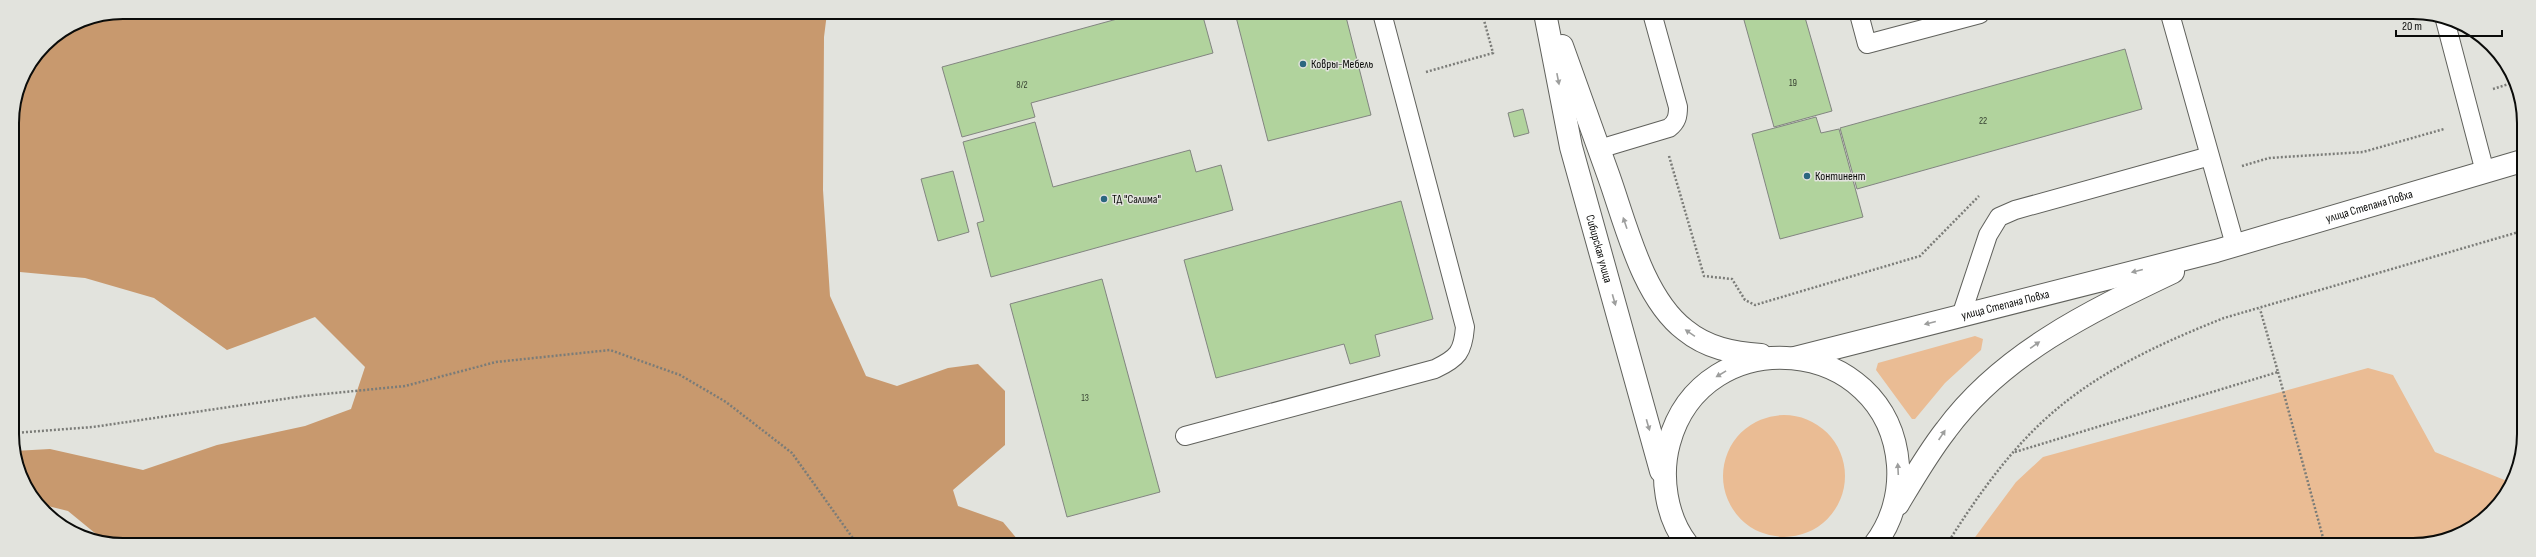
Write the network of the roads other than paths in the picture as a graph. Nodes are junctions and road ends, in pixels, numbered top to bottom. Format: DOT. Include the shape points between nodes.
graph roads {
  1 [pos="1384,19"];
  2 [pos="1546,19"];
  3 [pos="1553,19"];
  4 [pos="1654,19"];
  5 [pos="1860,19"];
  6 [pos="1961,19"];
  7 [pos="2171,19"];
  8 [pos="2446,25"];
  9 [pos="1599,149"];
  10 [pos="2210,156"];
  11 [pos="2517,162"];
  12 [pos="2485,172"];
  13 [pos="2226,248"];
  14 [pos="1961,316"];
  15 [pos="1788,357"];
  16 [pos="1185,436"];
  17 [pos="1664,482"];
  18 [pos="1891,515"];
  19 [pos="1679,535"];
  20 [pos="1879,538"];
  1 -- 16 [label="lane" via="1465,327 1464,345 1452,361 1435,369"];
  2 -- 17 [label="street, Сибирская улица, one-way" via="1571,147"];
  3 -- 9 [label="street"];
  4 -- 9 [label="lane" via="1678,107 1678,116 1674,124 1662,130"];
  5 -- 6 [label="lane" via="1867,44"];
  7 -- 10 [label="lane"];
  8 -- 12 [label="lane"];
  15 -- 9 [label="street, one-way" via="1743,354 1702,342 1683,329 1652,290 1636,254"];
  10 -- 13 [label="lane"];
  10 -- 14 [label="lane" via="2015,210 1999,217 1988,235"];
  11 -- 12 [label="street, улица Степана Повха"];
  12 -- 13 [label="street, улица Степана Повха"];
  13 -- 14 [label="street, улица Степана Повха, one-way"];
  18 -- 13 [label="street, улица Степана Повха, one-way" via="1946,429 2008,366 2067,326 2130,292"];
  14 -- 15 [label="street, улица Степана Повха, one-way"];
  15 -- 17 [label="street, one-way" via="1748,362 1734,367 1695,394 1677,420 1671,435"];
  18 -- 15 [label="street, one-way" via="1899,473 1895,444 1884,417 1865,392 1840,373 1811,361"];
  17 -- 19 [label="street, Сибирская улица"];
  18 -- 20 [label="street"];
}
